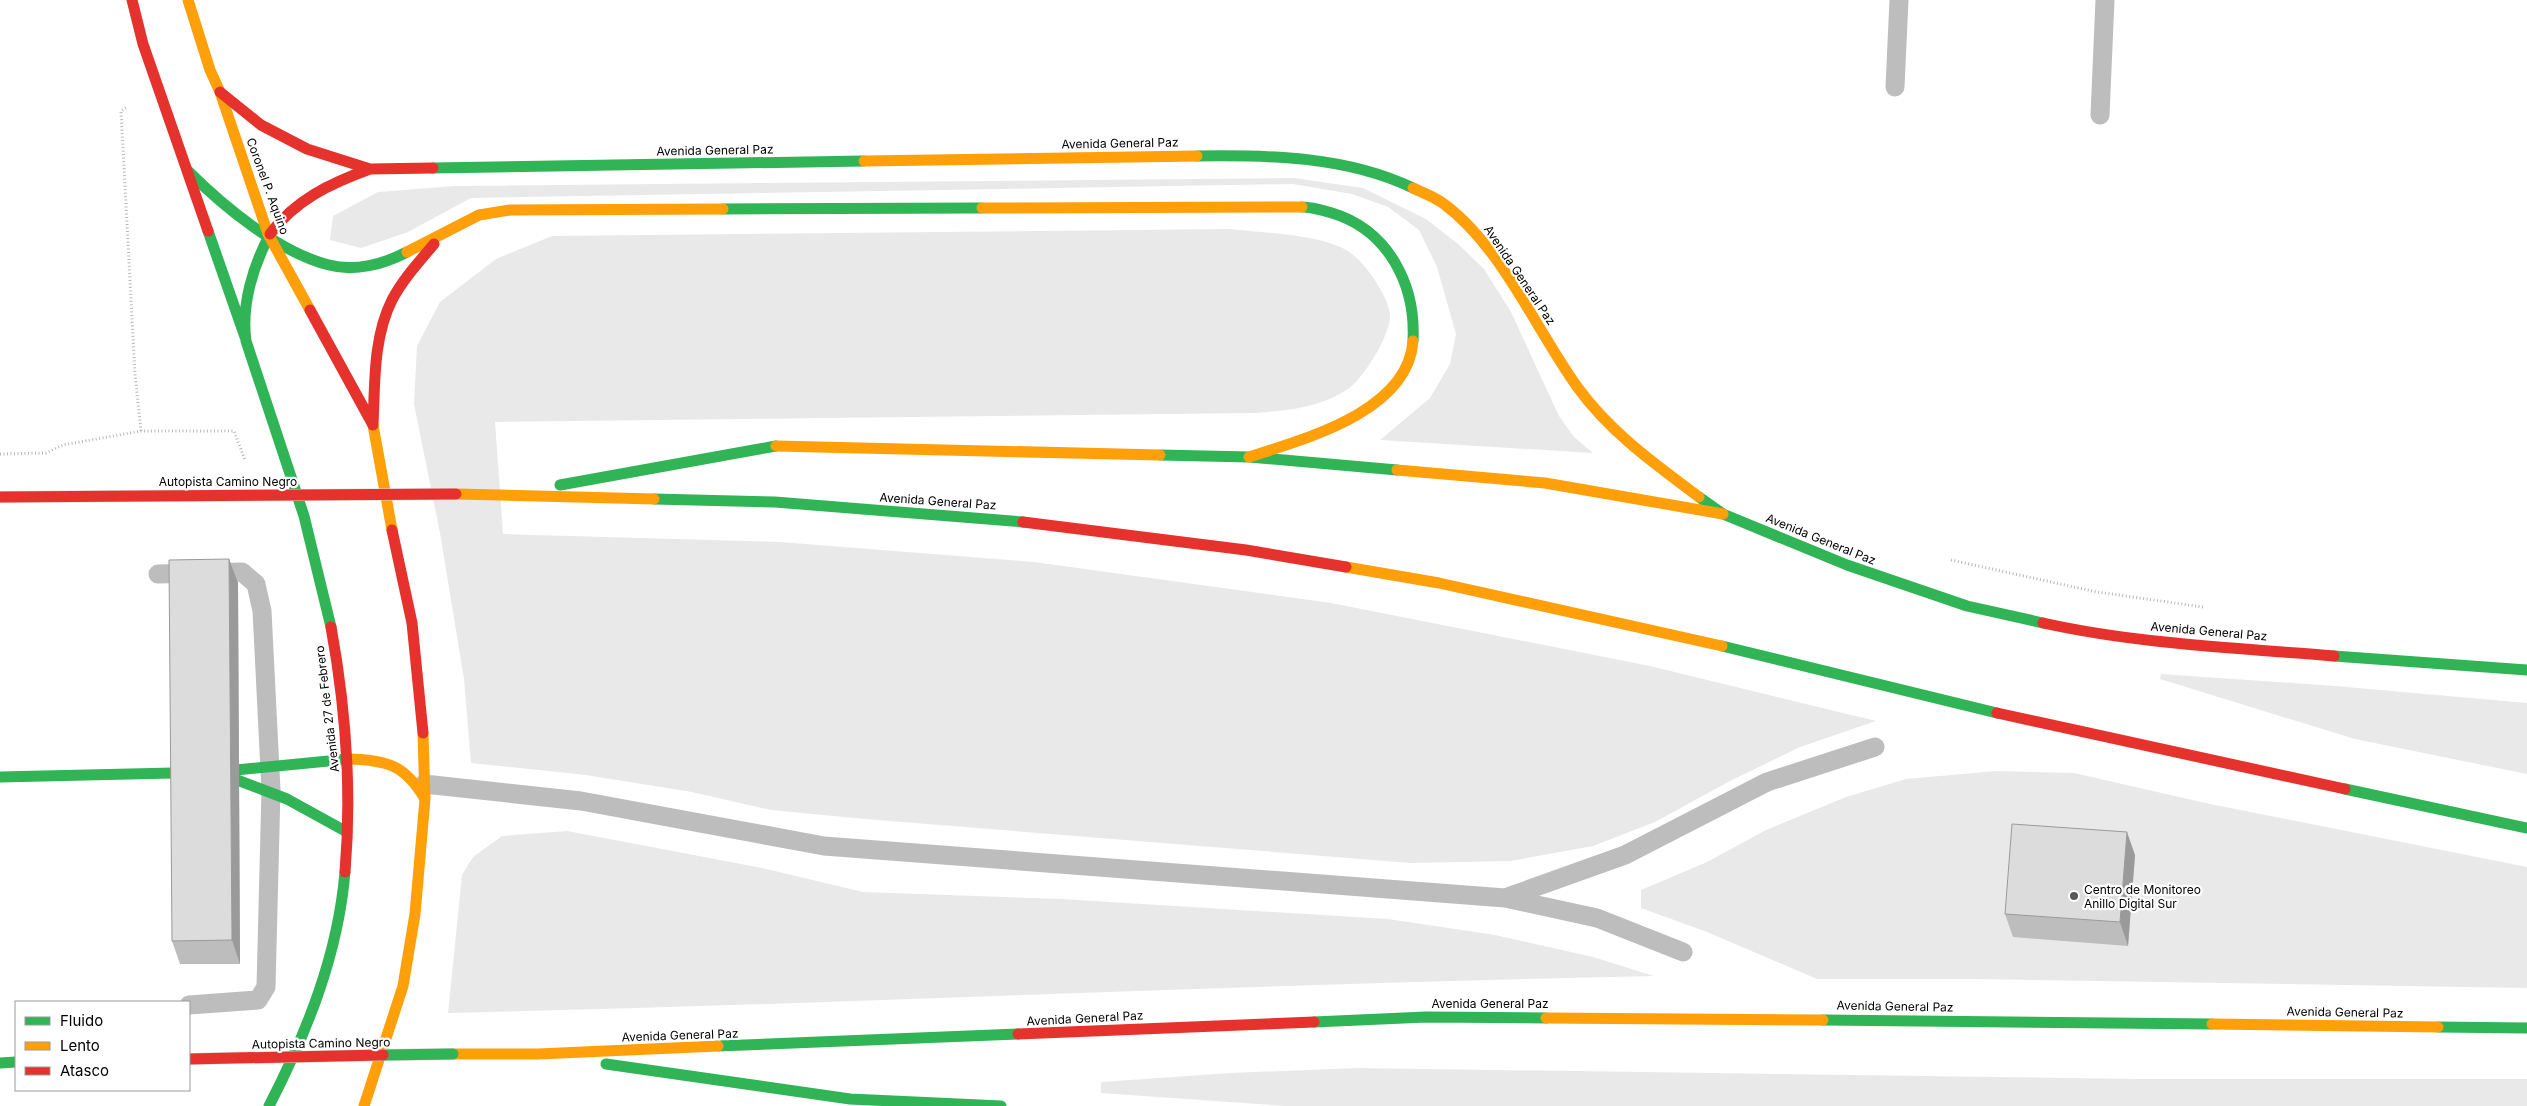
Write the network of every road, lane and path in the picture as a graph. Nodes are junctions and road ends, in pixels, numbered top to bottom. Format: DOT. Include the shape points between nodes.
graph roads {
  1 [pos="132,0"];
  2 [pos="188,0"];
  3 [pos="1899,0"];
  4 [pos="2105,0"];
  5 [pos="1895,87"];
  6 [pos="160,92"];
  7 [pos="220,92"];
  8 [pos="2100,115"];
  9 [pos="370,169"];
  10 [pos="188,171"];
  11 [pos="268,234"];
  12 [pos="443,234"];
  13 [pos="245,337"];
  14 [pos="372,425"];
  15 [pos="0,454"];
  16 [pos="1249,457"];
  17 [pos="456,494"];
  18 [pos="506,495"];
  19 [pos="0,497"];
  20 [pos="1723,514"];
  21 [pos="1947,559"];
  22 [pos="158,574"];
  23 [pos="2211,608"];
  24 [pos="2527,670"];
  25 [pos="1875,746"];
  26 [pos="349,759"];
  27 [pos="268,766"];
  28 [pos="216,772"];
  29 [pos="0,776"];
  30 [pos="271,790"];
  31 [pos="425,791"];
  32 [pos="2527,828"];
  33 [pos="347,832"];
  34 [pos="1506,898"];
  35 [pos="1682,952"];
  36 [pos="190,1004"];
  37 [pos="2527,1028"];
  38 [pos="453,1054"];
  39 [pos="538,1054"];
  40 [pos="190,1059"];
  41 [pos="15,1062"];
  42 [pos="0,1063"];
  43 [pos="280,1085"];
  44 [pos="269,1106"];
  45 [pos="276,1106"];
  46 [pos="364,1106"];
  47 [pos="1001,1106"];
  1 -- 6 [label="main road"];
  2 -- 7 [label="main road, Coronel P. Aquino"];
  3 -- 5 [label="lane"];
  4 -- 8 [label="lane"];
  6 -- 10 [label="main road"];
  6 -- 15 [label="path" via="121,111 141,431 63,445 46,453"];
  7 -- 9 [label="main road, Avenida General Paz" via="261,125 307,149"];
  7 -- 11 [label="main road, Coronel P. Aquino"];
  9 -- 11 [label="main road" via="340,179 313,194 288,212"];
  9 -- 20 [label="main road, Avenida General Paz" via="1240,155 1315,159 1386,175 1443,203 1472,229 1578,388 1609,424 1642,456"];
  10 -- 11 [label="main road" via="212,195"];
  10 -- 13 [label="main road"];
  11 -- 12 [label="main road" via="298,254 332,266 367,267 398,257"];
  11 -- 13 [label="main road" via="247,302"];
  11 -- 14 [label="main road, Coronel P. Aquino"];
  12 -- 14 [label="main road" via="410,272 389,307 377,354"];
  12 -- 16 [label="main road" via="479,215 510,210 1307,208 1344,215 1374,235 1397,264 1409,296 1414,329 1408,363 1386,392 1359,413 1330,428"];
  13 -- 26 [label="main road, Avenida 27 de Febrero" via="304,516 328,608"];
  14 -- 31 [label="main road" via="412,623 422,715"];
  16 -- 18 [label="main road" via="774,446"];
  16 -- 20 [label="main road" via="1545,483"];
  17 -- 18 [label="main road, Avenida General Paz"];
  17 -- 19 [label="main road, Autopista Camino Negro, bridge"];
  18 -- 32 [label="main road, Avenida General Paz" via="785,503 1040,523 1246,550 1439,583 1612,620 2062,728"];
  20 -- 24 [label="main road, Avenida General Paz" via="1846,565 1966,606 2081,631 2191,645"];
  21 -- 23 [label="path" via="2097,592"];
  22 -- 27 [label="lane" via="242,572 256,584 262,611"];
  25 -- 34 [label="lane" via="1767,782 1625,856"];
  26 -- 27 [label="main road"];
  26 -- 31 [label="main road" via="375,758 396,765"];
  26 -- 33 [label="main road, Avenida 27 de Febrero"];
  27 -- 28 [label="main road"];
  27 -- 30 [label="lane"];
  28 -- 29 [label="main road"];
  28 -- 30 [label="main road"];
  30 -- 33 [label="main road"];
  30 -- 36 [label="lane" via="266,987 258,1000"];
  31 -- 34 [label="lane" via="581,801 824,846"];
  31 -- 46 [label="main road" via="415,914 403,986"];
  33 -- 43 [label="main road, Avenida 27 de Febrero" via="345,880 334,940 316,999"];
  34 -- 35 [label="lane" via="1597,918"];
  37 -- 39 [label="main road, Avenida General Paz" via="1426,1016"];
  38 -- 39 [label="main road, Avenida General Paz"];
  38 -- 40 [label="main road, Autopista Camino Negro, bridge"];
  39 -- 47 [label="main road" via="850,1098"];
  41 -- 42 [label="main road"];
  43 -- 44 [label="main road, Avenida 27 de Febrero"];
  43 -- 45 [label="main road"];
}
